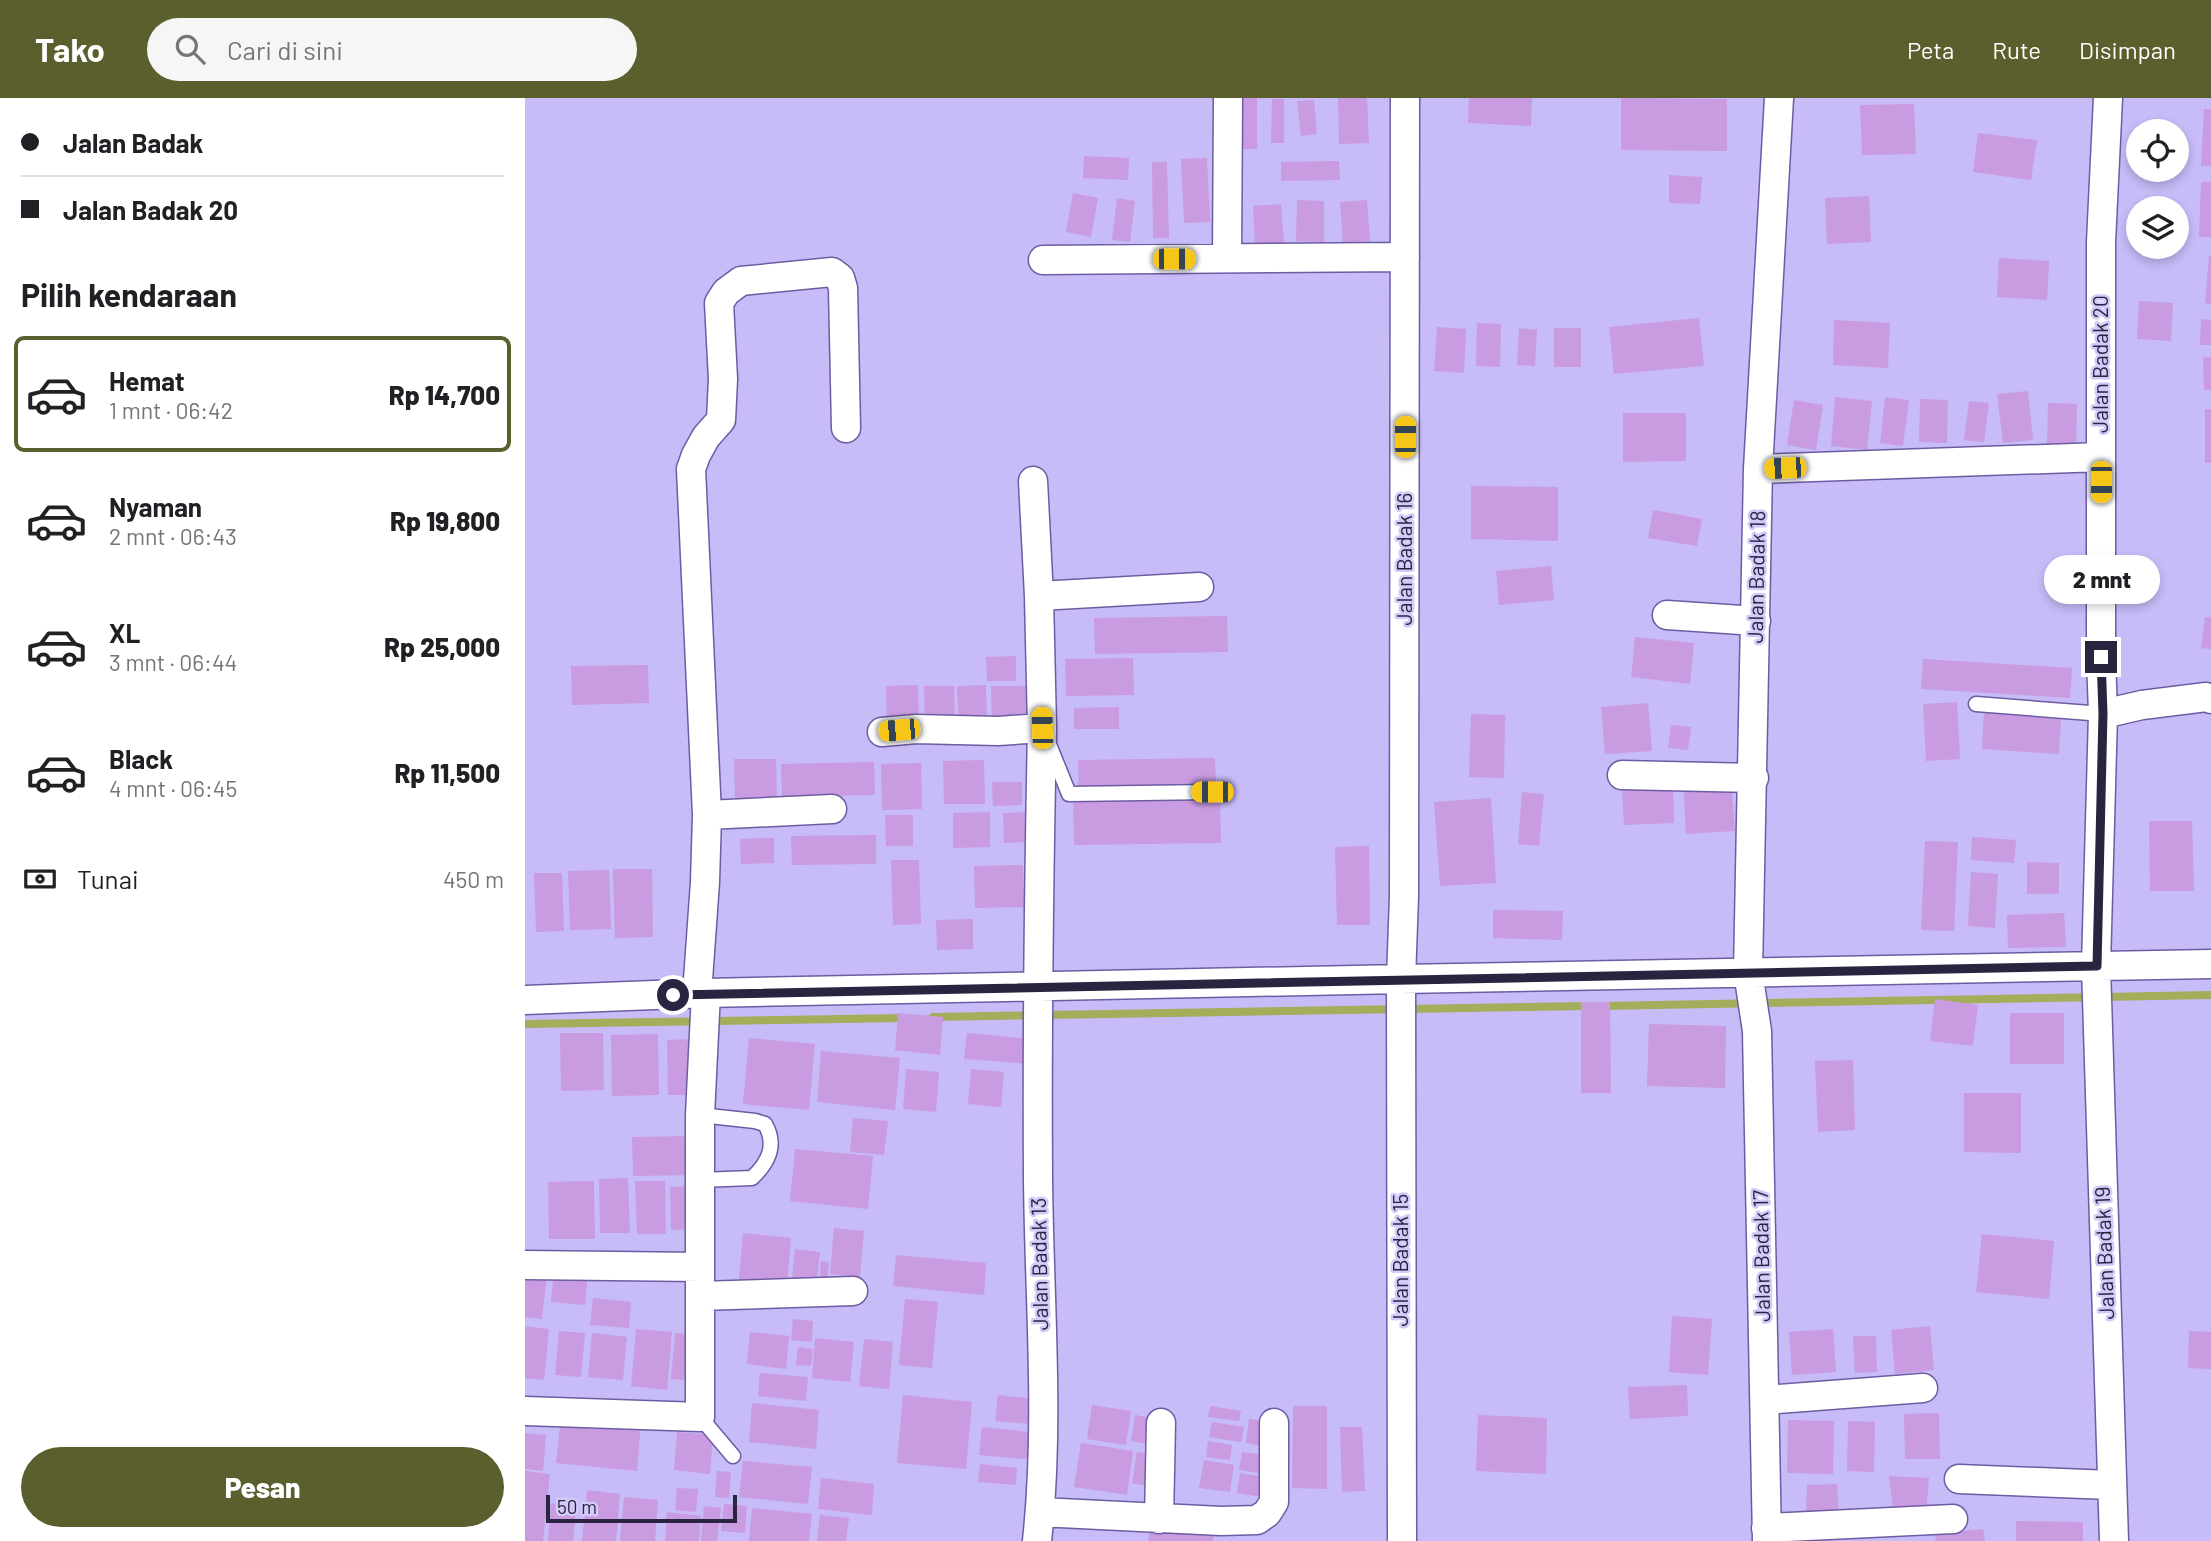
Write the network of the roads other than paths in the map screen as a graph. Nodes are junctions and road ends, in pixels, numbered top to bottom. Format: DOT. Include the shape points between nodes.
graph roads {
  1 [pos="1227,98"];
  2 [pos="1405,98"];
  3 [pos="1779,98"];
  4 [pos="2108,98"];
  5 [pos="1405,257"];
  6 [pos="1227,258"];
  7 [pos="1042,260"];
  8 [pos="846,428"];
  9 [pos="2101,457"];
  10 [pos="1758,469"];
  11 [pos="1033,481"];
  12 [pos="1199,587"];
  13 [pos="1039,596"];
  14 [pos="1667,615"];
  15 [pos="1756,621"];
  16 [pos="2211,699"];
  17 [pos="1976,704"];
  18 [pos="2103,714"];
  19 [pos="1042,728"];
  20 [pos="882,732"];
  21 [pos="1622,775"];
  22 [pos="1753,778"];
  23 [pos="1212,792"];
  24 [pos="832,809"];
  25 [pos="707,815"];
  26 [pos="2211,964"];
  27 [pos="2097,966"];
  28 [pos="1748,972"];
  29 [pos="1401,979"];
  30 [pos="1037,987"];
  31 [pos="701,994"];
  32 [pos="525,1000"];
  33 [pos="700,1115"];
  34 [pos="700,1181"];
  35 [pos="525,1265"];
  36 [pos="700,1267"];
  37 [pos="853,1291"];
  38 [pos="700,1296"];
  39 [pos="1923,1388"];
  40 [pos="1765,1400"];
  41 [pos="525,1411"];
  42 [pos="701,1416"];
  43 [pos="1161,1423"];
  44 [pos="1274,1423"];
  45 [pos="733,1456"];
  46 [pos="1959,1479"];
  47 [pos="2111,1485"];
  48 [pos="1040,1512"];
  49 [pos="1159,1519"];
  50 [pos="1953,1519"];
  51 [pos="1766,1535"];
  52 [pos="1037,1541"];
  53 [pos="1402,1541"];
  54 [pos="2114,1541"];
  1 -- 6 [label="street"];
  2 -- 5 [label="street, Jalan Badak 16"];
  3 -- 10 [label="street, Jalan Badak 18"];
  4 -- 9 [label="street, Jalan Badak 20" via="2101,242"];
  5 -- 6 [label="street"];
  5 -- 29 [label="street, Jalan Badak 16"];
  6 -- 7 [label="street"];
  8 -- 25 [label="street" via="840,278 832,272 741,281 726,292 719,303 721,420 706,437 691,469"];
  9 -- 10 [label="street"];
  9 -- 18 [label="street, Jalan Badak 20"];
  10 -- 15 [label="street, Jalan Badak 18"];
  11 -- 13 [label="street, Jalan Badak 13"];
  12 -- 13 [label="street"];
  13 -- 19 [label="street, Jalan Badak 13"];
  14 -- 15 [label="street"];
  15 -- 22 [label="street, Jalan Badak 18"];
  16 -- 18 [label="street" via="2142,705"];
  17 -- 18 [label="lane"];
  18 -- 27 [label="street, Jalan Badak 20"];
  19 -- 20 [label="street"];
  19 -- 23 [label="lane" via="1069,794"];
  19 -- 30 [label="street, Jalan Badak 13"];
  21 -- 22 [label="street"];
  22 -- 28 [label="street, Jalan Badak 18"];
  24 -- 25 [label="street"];
  25 -- 31 [label="street"];
  26 -- 27 [label="street"];
  27 -- 28 [label="street"];
  27 -- 47 [label="street, Jalan Badak 19"];
  28 -- 29 [label="street"];
  28 -- 40 [label="street, Jalan Badak 17" via="1756,1031"];
  29 -- 30 [label="street"];
  29 -- 53 [label="street, Jalan Badak 15"];
  30 -- 31 [label="street"];
  30 -- 48 [label="street, Jalan Badak 13" via="1044,1418"];
  31 -- 32 [label="street"];
  31 -- 33 [label="street"];
  33 -- 34 [label="street"];
  33 -- 34 [label="lane" via="765,1124 771,1133 771,1155 752,1178"];
  34 -- 36 [label="street"];
  35 -- 36 [label="street"];
  36 -- 38 [label="street"];
  37 -- 38 [label="street"];
  38 -- 42 [label="street"];
  39 -- 40 [label="street"];
  40 -- 51 [label="street, Jalan Badak 17"];
  41 -- 42 [label="street"];
  42 -- 45 [label="lane"];
  43 -- 49 [label="street"];
  44 -- 49 [label="street" via="1274,1502 1267,1513 1257,1520"];
  46 -- 47 [label="street"];
  47 -- 54 [label="street, Jalan Badak 19"];
  48 -- 49 [label="street"];
  48 -- 52 [label="street, Jalan Badak 13"];
  50 -- 51 [label="street"];
}
